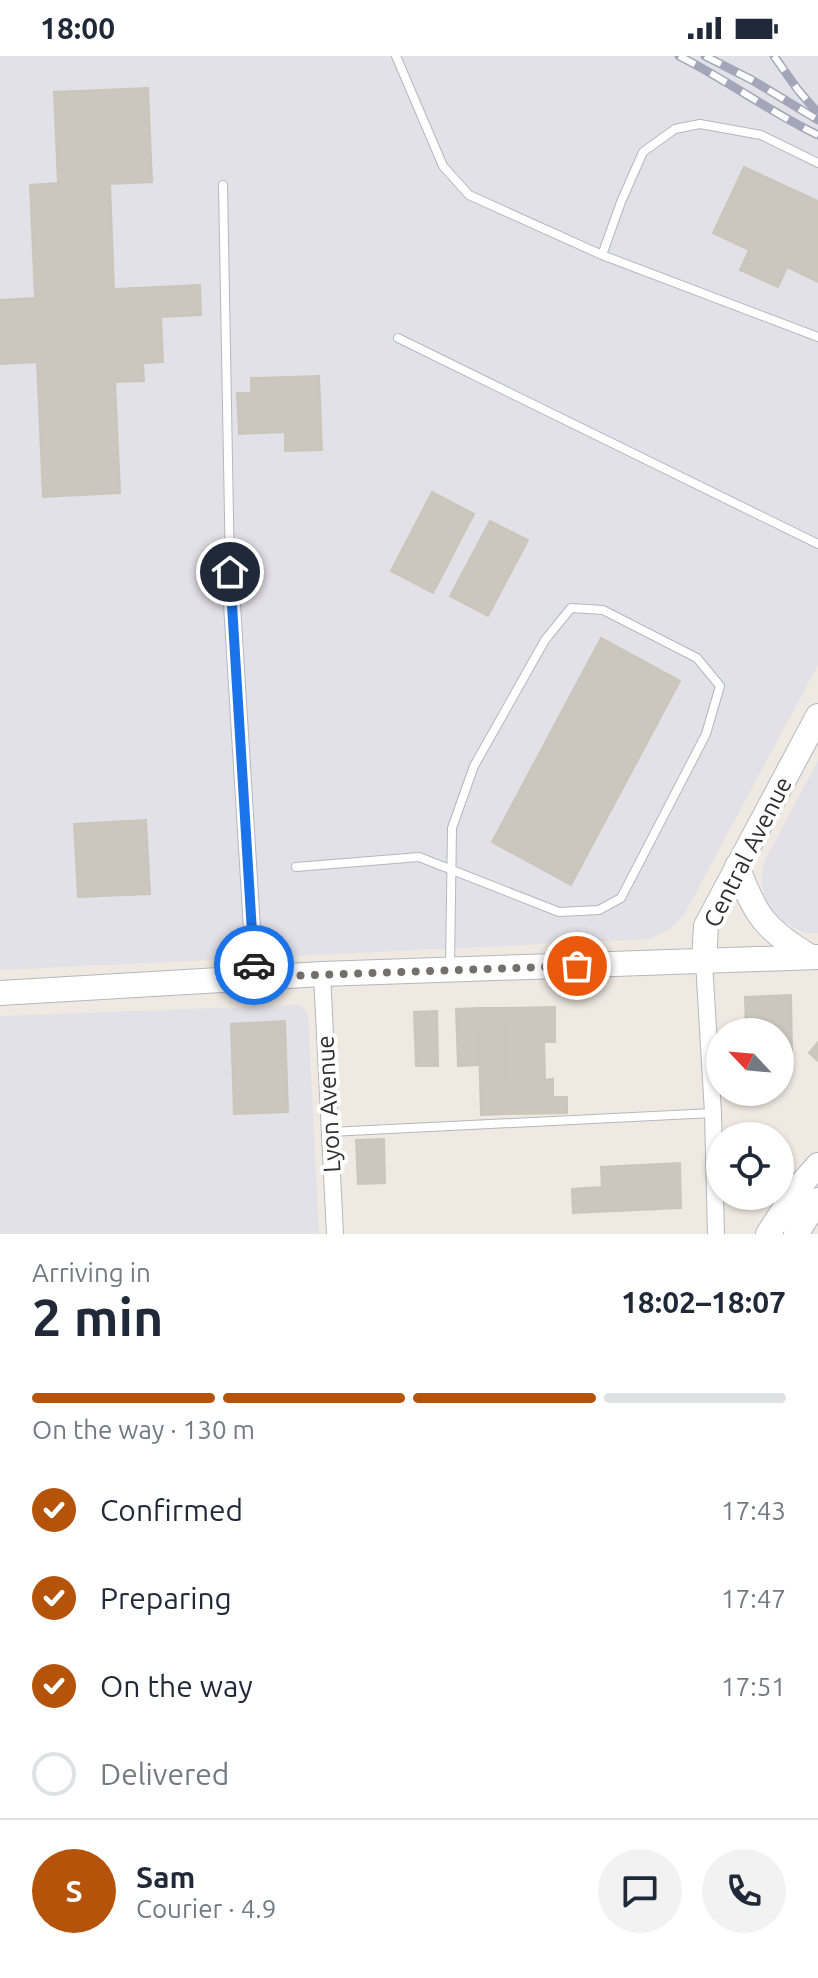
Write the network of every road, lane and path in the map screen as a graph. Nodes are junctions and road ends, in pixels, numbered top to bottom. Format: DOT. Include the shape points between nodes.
graph roads {
  1 [pos="396,56"];
  2 [pos="818,163"];
  3 [pos="223,185"];
  4 [pos="602,255"];
  5 [pos="818,337"];
  6 [pos="398,338"];
  7 [pos="818,544"];
  8 [pos="230,572"];
  9 [pos="818,716"];
  10 [pos="737,866"];
  11 [pos="296,867"];
  12 [pos="451,869"];
  13 [pos="814,957"];
  14 [pos="704,962"];
  15 [pos="450,970"];
  16 [pos="322,974"];
  17 [pos="255,977"];
  18 [pos="0,993"];
  19 [pos="713,1113"];
  20 [pos="330,1132"];
  21 [pos="818,1165"];
  22 [pos="818,1200"];
  23 [pos="335,1234"];
  24 [pos="716,1234"];
  25 [pos="768,1234"];
  26 [pos="796,1234"];
  1 -- 4 [label="lane" via="443,166 469,195"];
  2 -- 4 [label="lane" via="761,135 700,124 675,129 643,152"];
  3 -- 8 [label="lane"];
  4 -- 5 [label="lane"];
  6 -- 7 [label="lane"];
  8 -- 17 [label="street"];
  9 -- 10 [label="main road, Central Avenue"];
  10 -- 13 [label="main road" via="763,921 782,940"];
  10 -- 14 [label="main road, Central Avenue" via="706,926"];
  11 -- 12 [label="lane" via="419,857"];
  12 -- 12 [label="lane" via="452,828 474,766 545,640 571,608 603,610 697,658 720,686 706,734 621,898 599,910 559,912"];
  12 -- 15 [label="lane"];
  13 -- 14 [label="main road"];
  14 -- 15 [label="main road"];
  14 -- 19 [label="street, Central Avenue"];
  15 -- 16 [label="main road"];
  16 -- 17 [label="main road"];
  16 -- 20 [label="street, Lyon Avenue"];
  17 -- 18 [label="main road"];
  19 -- 20 [label="lane"];
  19 -- 24 [label="street, Central Avenue"];
  20 -- 23 [label="street, Lyon Avenue"];
  21 -- 25 [label="main road"];
  22 -- 26 [label="main road"];
}
